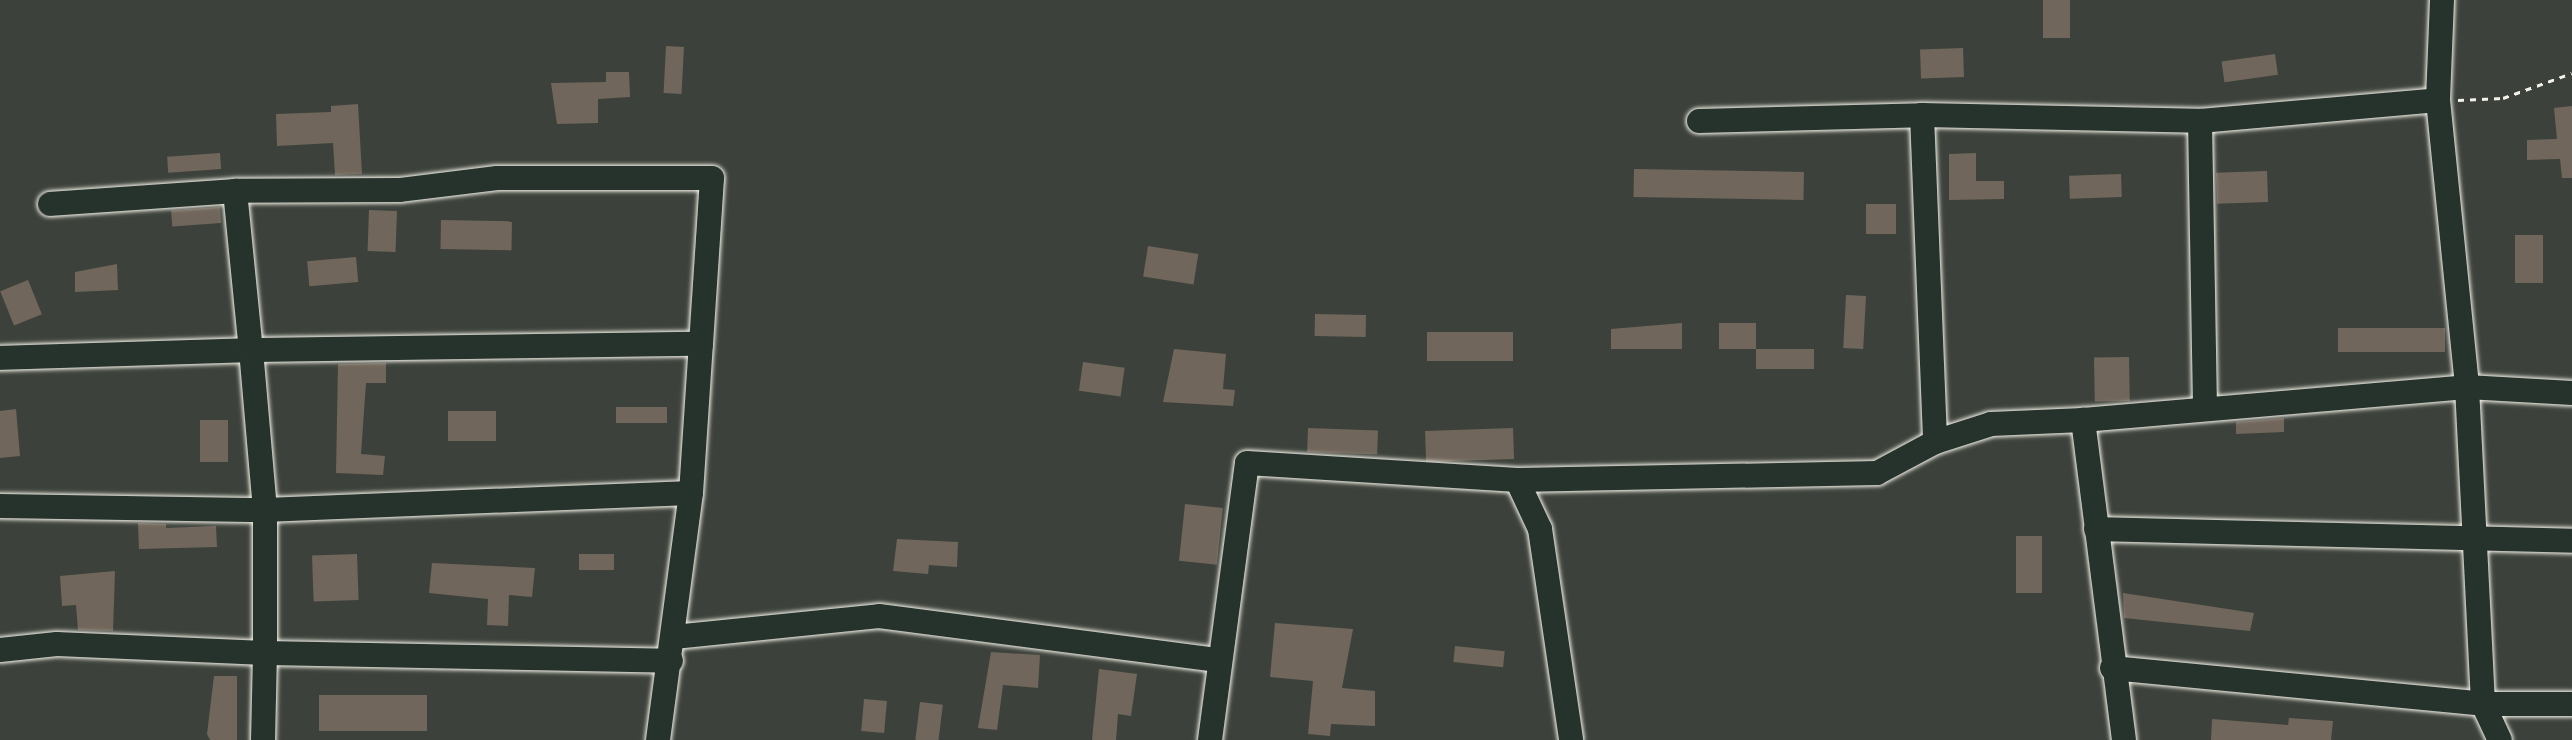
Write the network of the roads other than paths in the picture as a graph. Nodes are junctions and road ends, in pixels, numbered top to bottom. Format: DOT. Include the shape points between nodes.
graph roads {
  1 [pos="2442,0"];
  2 [pos="2438,100"];
  3 [pos="1922,115"];
  4 [pos="1699,121"];
  5 [pos="2200,121"];
  6 [pos="235,191"];
  7 [pos="50,204"];
  8 [pos="701,344"];
  9 [pos="251,350"];
  10 [pos="0,358"];
  11 [pos="2467,387"];
  12 [pos="2572,393"];
  13 [pos="2205,406"];
  14 [pos="2083,420"];
  15 [pos="1935,442"];
  16 [pos="1517,480"];
  17 [pos="691,493"];
  18 [pos="0,506"];
  19 [pos="265,510"];
  20 [pos="2096,529"];
  21 [pos="2475,537"];
  22 [pos="2572,541"];
  23 [pos="672,649"];
  24 [pos="0,650"];
  25 [pos="265,653"];
  26 [pos="1216,660"];
  27 [pos="2112,668"];
  28 [pos="2483,704"];
  29 [pos="2572,704"];
  30 [pos="263,740"];
  31 [pos="658,740"];
  32 [pos="1210,740"];
  33 [pos="1571,740"];
  34 [pos="2124,740"];
  35 [pos="2500,740"];
  1 -- 2 [label="street"];
  2 -- 5 [label="street"];
  2 -- 11 [label="street"];
  3 -- 4 [label="street"];
  3 -- 5 [label="street"];
  3 -- 15 [label="street"];
  5 -- 13 [label="street"];
  6 -- 7 [label="street"];
  6 -- 8 [label="street" via="399,190 497,178 712,178"];
  6 -- 9 [label="street"];
  8 -- 9 [label="street"];
  8 -- 17 [label="street"];
  9 -- 10 [label="street"];
  9 -- 19 [label="street"];
  11 -- 12 [label="street"];
  11 -- 13 [label="street"];
  11 -- 21 [label="street"];
  13 -- 14 [label="street"];
  14 -- 15 [label="street" via="1991,424"];
  14 -- 20 [label="street"];
  15 -- 16 [label="street" via="1877,473"];
  16 -- 26 [label="street" via="1247,463"];
  16 -- 33 [label="street" via="1540,529"];
  17 -- 19 [label="street"];
  17 -- 23 [label="street"];
  18 -- 19 [label="street"];
  19 -- 25 [label="street"];
  20 -- 21 [label="street"];
  20 -- 27 [label="street"];
  21 -- 22 [label="street"];
  21 -- 28 [label="street"];
  23 -- 25 [label="street"];
  23 -- 26 [label="street" via="879,616"];
  23 -- 31 [label="street"];
  24 -- 25 [label="street" via="57,644"];
  25 -- 30 [label="street"];
  26 -- 32 [label="street"];
  27 -- 28 [label="street"];
  27 -- 34 [label="street"];
  28 -- 29 [label="street"];
  28 -- 35 [label="street"];
}
